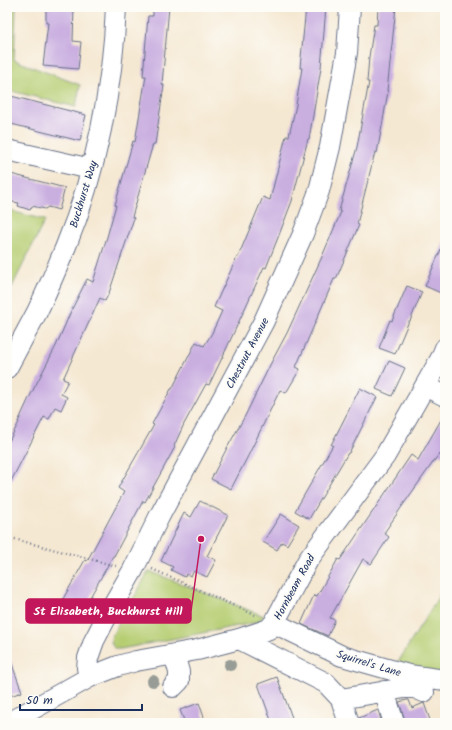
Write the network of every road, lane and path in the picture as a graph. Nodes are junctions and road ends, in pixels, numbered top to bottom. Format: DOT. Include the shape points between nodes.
graph roads {
  1 [pos="116,7"];
  2 [pos="350,7"];
  3 [pos="7,150"];
  4 [pos="91,169"];
  5 [pos="445,348"];
  6 [pos="7,368"];
  7 [pos="425,386"];
  8 [pos="445,396"];
  9 [pos="7,537"];
  10 [pos="133,570"];
  11 [pos="274,623"];
  12 [pos="239,639"];
  13 [pos="174,654"];
  14 [pos="90,677"];
  15 [pos="445,680"];
  16 [pos="173,687"];
  17 [pos="384,691"];
  18 [pos="424,692"];
  19 [pos="341,699"];
  20 [pos="8,723"];
  21 [pos="349,723"];
  22 [pos="394,723"];
  1 -- 4 [label="street, Buckhurst Way" via="106,105"];
  2 -- 10 [label="street, Chestnut Avenue" via="347,53 330,148 319,191 303,234 264,322"];
  3 -- 4 [label="street"];
  4 -- 6 [label="street, Buckhurst Way" via="66,246 37,311"];
  5 -- 7 [label="street, Hornbeam Road"];
  7 -- 8 [label="street"];
  7 -- 11 [label="street, Hornbeam Road" via="385,456 308,560"];
  9 -- 10 [label="path"];
  10 -- 11 [label="path" via="148,567"];
  10 -- 14 [label="street, Chestnut Avenue" via="94,641 88,658 87,668"];
  11 -- 12 [label="street, Hornbeam Road" via="269,630"];
  11 -- 15 [label="street, Squirrel's Lane" via="342,656 409,675"];
  12 -- 13 [label="street, Hornbeam Road"];
  12 -- 19 [label="street" via="326,683"];
  13 -- 14 [label="street, Hornbeam Road" via="136,661"];
  13 -- 16 [label="street" via="180,672 179,680"];
  14 -- 20 [label="street, Hornbeam Road"];
  17 -- 18 [label="street" via="415,688"];
  17 -- 19 [label="street"];
  17 -- 22 [label="street"];
  19 -- 21 [label="street"];
}
